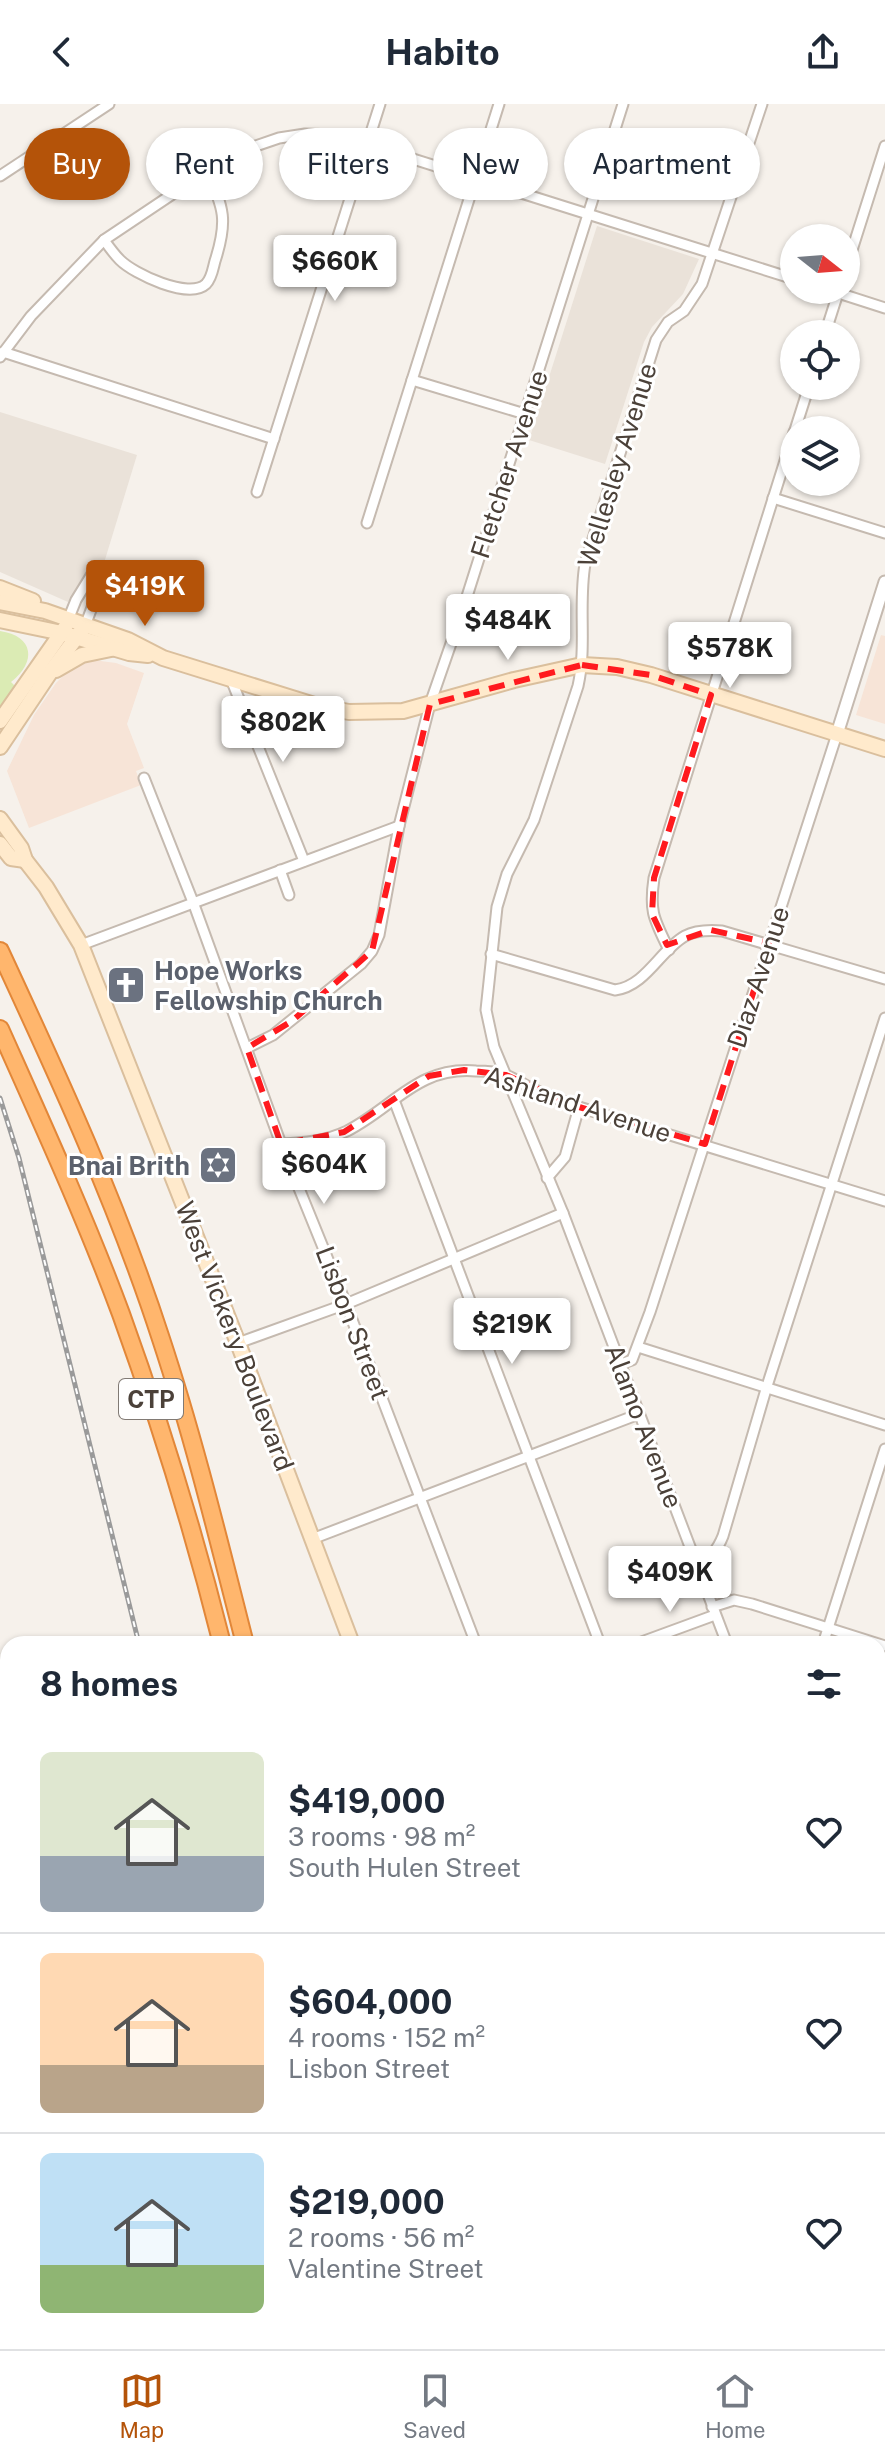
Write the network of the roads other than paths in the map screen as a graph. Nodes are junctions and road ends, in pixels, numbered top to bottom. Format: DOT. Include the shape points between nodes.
graph roads {
  1 [pos="109,104"];
  2 [pos="380,104"];
  3 [pos="499,104"];
  4 [pos="623,104"];
  5 [pos="762,104"];
  6 [pos="373,128"];
  7 [pos="491,128"];
  8 [pos="885,146"];
  9 [pos="0,176"];
  10 [pos="164,200"];
  11 [pos="221,200"];
  12 [pos="350,200"];
  13 [pos="468,200"];
  14 [pos="545,200"];
  15 [pos="589,214"];
  16 [pos="860,225"];
  17 [pos="104,240"];
  18 [pos="714,254"];
  19 [pos="780,275"];
  20 [pos="860,300"];
  21 [pos="885,308"];
  22 [pos="2,355"];
  23 [pos="412,380"];
  24 [pos="525,414"];
  25 [pos="274,439"];
  26 [pos="780,476"];
  27 [pos="257,492"];
  28 [pos="773,498"];
  29 [pos="367,523"];
  30 [pos="885,533"];
  31 [pos="885,582"];
  32 [pos="0,588"];
  33 [pos="0,602"];
  34 [pos="0,620"];
  35 [pos="65,627"];
  36 [pos="81,631"];
  37 [pos="113,648"];
  38 [pos="156,656"];
  39 [pos="582,665"];
  40 [pos="49,674"];
  41 [pos="231,679"];
  42 [pos="711,695"];
  43 [pos="430,704"];
  44 [pos="0,721"];
  45 [pos="837,734"];
  46 [pos="0,747"];
  47 [pos="885,749"];
  48 [pos="144,778"];
  49 [pos="0,819"];
  50 [pos="399,826"];
  51 [pos="0,844"];
  52 [pos="25,860"];
  53 [pos="304,861"];
  54 [pos="280,870"];
  55 [pos="289,895"];
  56 [pos="193,902"];
  57 [pos="769,943"];
  58 [pos="81,945"];
  59 [pos="669,950"];
  60 [pos="0,951"];
  61 [pos="491,954"];
  62 [pos="885,979"];
  63 [pos="885,1018"];
  64 [pos="0,1029"];
  65 [pos="247,1048"];
  66 [pos="506,1075"];
  67 [pos="394,1100"];
  68 [pos="579,1107"];
  69 [pos="281,1144"];
  70 [pos="705,1144"];
  71 [pos="547,1178"];
  72 [pos="832,1184"];
  73 [pos="885,1201"];
  74 [pos="563,1213"];
  75 [pos="454,1259"];
  76 [pos="346,1304"];
  77 [pos="238,1343"];
  78 [pos="638,1347"];
  79 [pos="621,1364"];
  80 [pos="767,1386"];
  81 [pos="639,1414"];
  82 [pos="885,1425"];
  83 [pos="885,1449"];
  84 [pos="529,1456"];
  85 [pos="420,1497"];
  86 [pos="312,1539"];
  87 [pos="697,1564"];
  88 [pos="714,1611"];
  89 [pos="828,1628"];
  90 [pos="220,1636"];
  91 [pos="243,1636"];
  92 [pos="349,1636"];
  93 [pos="473,1636"];
  94 [pos="597,1636"];
  95 [pos="655,1636"];
  96 [pos="724,1636"];
  97 [pos="826,1636"];
  98 [pos="853,1636"];
  1 -- 9 [label="street"];
  2 -- 6 [label="street"];
  3 -- 7 [label="street"];
  4 -- 15 [label="street, Fletcher Avenue"];
  5 -- 18 [label="street, Wellesley Avenue"];
  8 -- 16 [label="street"];
  10 -- 17 [label="street"];
  11 -- 17 [label="street" via="223,237 206,284 197,289 143,275 121,261"];
  12 -- 25 [label="street"];
  13 -- 23 [label="street"];
  14 -- 15 [label="street"];
  15 -- 18 [label="street"];
  15 -- 24 [label="street, Fletcher Avenue"];
  17 -- 22 [label="street" via="31,316"];
  18 -- 19 [label="street"];
  18 -- 39 [label="street, Wellesley Avenue" via="698,292 656,340 585,564"];
  20 -- 21 [label="street"];
  22 -- 25 [label="street"];
  23 -- 24 [label="street"];
  23 -- 29 [label="street"];
  24 -- 43 [label="street, Fletcher Avenue"];
  25 -- 27 [label="street"];
  26 -- 28 [label="street"];
  28 -- 30 [label="street"];
  28 -- 42 [label="street"];
  31 -- 45 [label="street, Diaz Avenue"];
  32 -- 35 [label="main road" via="48,607"];
  33 -- 35 [label="main road" via="45,611"];
  34 -- 35 [label="main road"];
  35 -- 36 [label="main road"];
  35 -- 36 [label="street" via="92,574 97,594"];
  35 -- 44 [label="main road"];
  36 -- 37 [label="main road"];
  36 -- 38 [label="main road" via="128,640"];
  36 -- 40 [label="main road"];
  37 -- 38 [label="main road"];
  37 -- 40 [label="main road" via="82,655"];
  38 -- 41 [label="main road"];
  39 -- 42 [label="main road" via="617,667"];
  39 -- 43 [label="main road"];
  39 -- 61 [label="street, Wellesley Avenue" via="534,820 500,896"];
  40 -- 46 [label="main road"];
  41 -- 43 [label="main road" via="349,712 403,711"];
  41 -- 53 [label="street"];
  42 -- 45 [label="main road"];
  42 -- 59 [label="street" via="654,878 652,914"];
  43 -- 50 [label="street, Fletcher Avenue"];
  45 -- 47 [label="main road"];
  45 -- 57 [label="street, Diaz Avenue"];
  48 -- 56 [label="street, Lisbon Street"];
  49 -- 52 [label="main road, West Vickery Boulevard"];
  50 -- 53 [label="street"];
  50 -- 65 [label="street, Fletcher Avenue" via="372,951 292,1021"];
  51 -- 52 [label="main road, West Vickery Boulevard" via="11,858"];
  52 -- 58 [label="main road, West Vickery Boulevard"];
  53 -- 54 [label="street"];
  54 -- 55 [label="street"];
  54 -- 56 [label="street"];
  56 -- 58 [label="street"];
  56 -- 65 [label="street, Lisbon Street"];
  57 -- 59 [label="street" via="711,930 689,934"];
  57 -- 62 [label="street"];
  57 -- 70 [label="street, Diaz Avenue"];
  58 -- 77 [label="main road, West Vickery Boulevard"];
  59 -- 61 [label="street" via="629,986 615,990"];
  60 -- 91 [label="highway, CTP" via="137,1270 203,1476"];
  61 -- 66 [label="street, Wellesley Avenue" via="486,1010"];
  63 -- 72 [label="street"];
  64 -- 90 [label="highway, CTP" via="120,1312"];
  65 -- 69 [label="street, Lisbon Street"];
  66 -- 67 [label="street, Ashland Avenue" via="443,1072"];
  66 -- 68 [label="street, Ashland Avenue"];
  66 -- 71 [label="street, Alamo Avenue"];
  67 -- 69 [label="street, Ashland Avenue" via="327,1139"];
  67 -- 75 [label="street"];
  68 -- 70 [label="street, Ashland Avenue"];
  68 -- 71 [label="street" via="565,1157"];
  69 -- 76 [label="street, Lisbon Street"];
  70 -- 72 [label="street, Ashland Avenue"];
  70 -- 78 [label="street, Diaz Avenue"];
  71 -- 74 [label="street, Alamo Avenue"];
  72 -- 73 [label="street, Ashland Avenue"];
  72 -- 80 [label="street"];
  74 -- 75 [label="street"];
  74 -- 79 [label="street, Alamo Avenue"];
  75 -- 76 [label="street"];
  75 -- 84 [label="street"];
  76 -- 77 [label="street"];
  76 -- 85 [label="street, Lisbon Street"];
  77 -- 86 [label="main road, West Vickery Boulevard"];
  78 -- 79 [label="street, Diaz Avenue" via="632,1360"];
  78 -- 80 [label="street"];
  79 -- 81 [label="street, Alamo Avenue"];
  80 -- 82 [label="street"];
  80 -- 87 [label="street" via="718,1549"];
  81 -- 84 [label="street"];
  81 -- 87 [label="street, Alamo Avenue"];
  83 -- 89 [label="street"];
  84 -- 85 [label="street"];
  84 -- 94 [label="street"];
  85 -- 86 [label="street"];
  85 -- 93 [label="street, Lisbon Street"];
  86 -- 92 [label="main road, West Vickery Boulevard"];
  87 -- 88 [label="street, Alamo Avenue"];
  88 -- 89 [label="street" via="734,1600"];
  88 -- 95 [label="street"];
  88 -- 96 [label="street, Alamo Avenue"];
  89 -- 97 [label="street"];
  89 -- 98 [label="street"];
}
